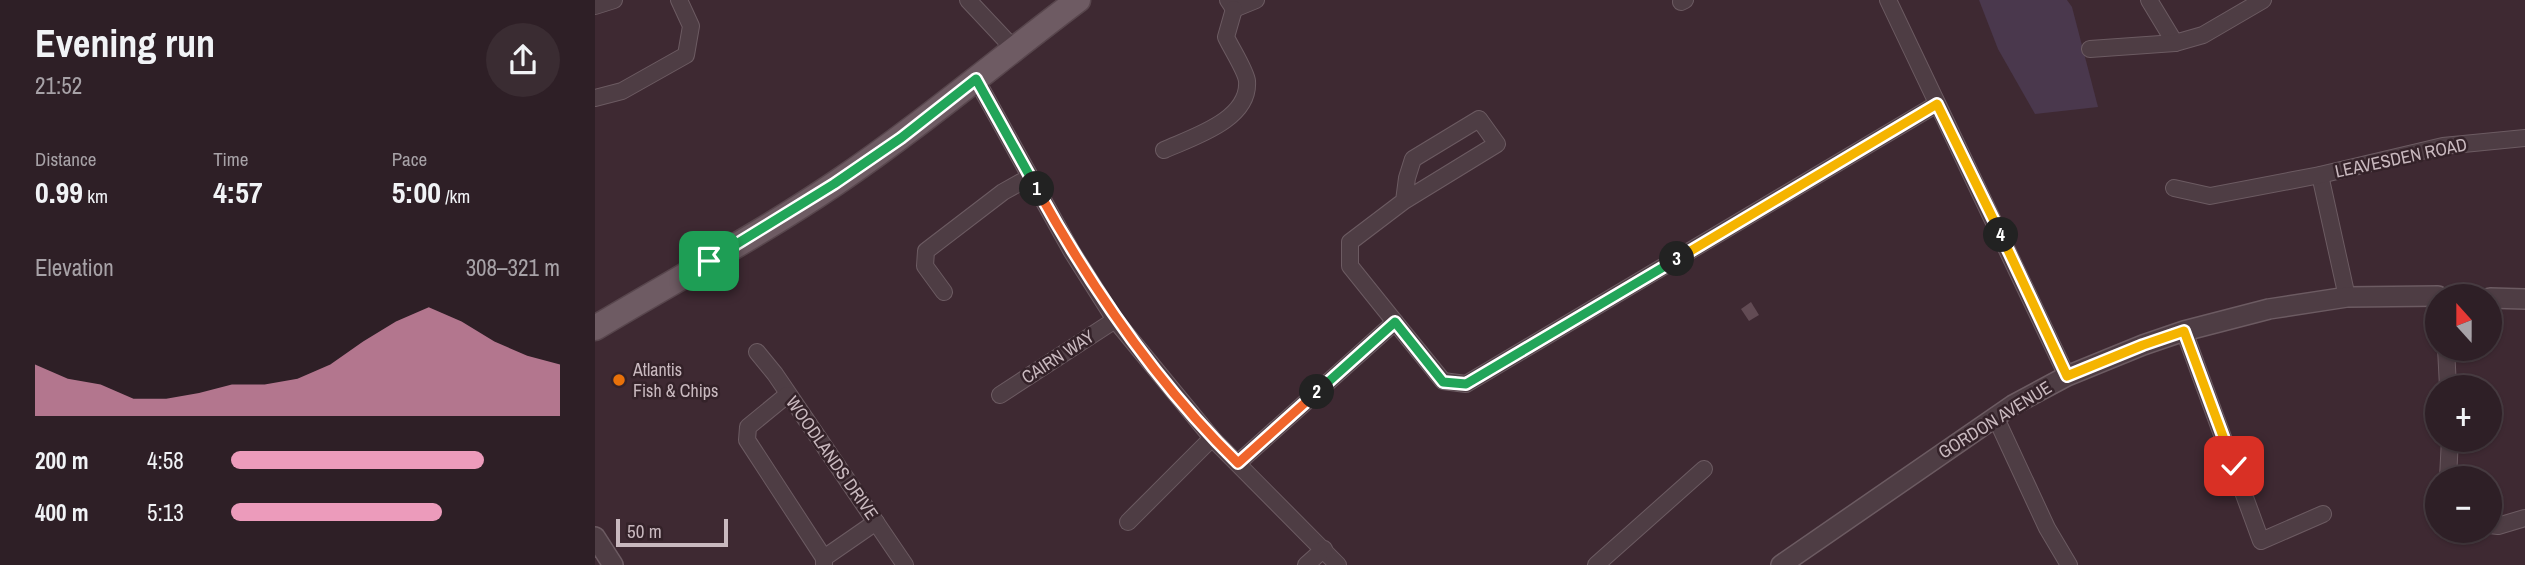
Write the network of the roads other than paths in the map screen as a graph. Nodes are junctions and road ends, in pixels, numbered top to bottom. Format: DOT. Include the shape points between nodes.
graph roads {
  1 [pos="614,0"];
  2 [pos="679,0"];
  3 [pos="968,0"];
  4 [pos="1078,0"];
  5 [pos="1256,0"];
  6 [pos="1888,0"];
  7 [pos="2149,0"];
  8 [pos="2263,0"];
  9 [pos="1231,5"];
  10 [pos="595,6"];
  11 [pos="2175,43"];
  12 [pos="1014,49"];
  13 [pos="2091,49"];
  14 [pos="976,79"];
  15 [pos="595,98"];
  16 [pos="1937,104"];
  17 [pos="2525,138"];
  18 [pos="1164,150"];
  19 [pos="2320,175"];
  20 [pos="1030,177"];
  21 [pos="2174,188"];
  22 [pos="1405,201"];
  23 [pos="944,292"];
  24 [pos="2425,296"];
  25 [pos="2347,297"];
  26 [pos="2503,298"];
  27 [pos="2525,299"];
  28 [pos="1115,320"];
  29 [pos="1395,322"];
  30 [pos="595,328"];
  31 [pos="2184,331"];
  32 [pos="757,352"];
  33 [pos="2067,376"];
  34 [pos="787,395"];
  35 [pos="1000,395"];
  36 [pos="1995,416"];
  37 [pos="1212,438"];
  38 [pos="1238,463"];
  39 [pos="1704,469"];
  40 [pos="2323,514"];
  41 [pos="2525,518"];
  42 [pos="876,522"];
  43 [pos="1128,522"];
  44 [pos="2502,525"];
  45 [pos="595,537"];
  46 [pos="1324,549"];
  47 [pos="824,561"];
  48 [pos="613,565"];
  49 [pos="905,565"];
  50 [pos="1306,565"];
  51 [pos="1338,565"];
  52 [pos="1596,565"];
  53 [pos="1781,565"];
  54 [pos="2069,565"];
  1 -- 10 [label="street"];
  2 -- 15 [label="street" via="691,26 686,54 622,91"];
  3 -- 12 [label="street"];
  4 -- 12 [label="main road"];
  5 -- 9 [label="street"];
  6 -- 16 [label="street"];
  7 -- 11 [label="street"];
  8 -- 11 [label="street" via="2203,34"];
  9 -- 18 [label="street" via="1226,37 1247,81 1241,107 1214,128"];
  11 -- 13 [label="street"];
  12 -- 14 [label="main road"];
  14 -- 20 [label="street"];
  14 -- 30 [label="main road" via="834,184"];
  16 -- 29 [label="street" via="1466,384 1443,382"];
  16 -- 33 [label="street"];
  17 -- 19 [label="street, LEAVESDEN ROAD" via="2442,146"];
  19 -- 21 [label="street, LEAVESDEN ROAD" via="2210,196"];
  19 -- 25 [label="street, LEAVESDEN ROAD"];
  20 -- 23 [label="street" via="926,251 925,266"];
  20 -- 28 [label="street"];
  22 -- 22 [label="street" via="1497,144 1479,119 1413,159"];
  22 -- 29 [label="street" via="1350,242 1350,266"];
  24 -- 25 [label="street, GORDON AVENUE"];
  25 -- 31 [label="street, GORDON AVENUE" via="2269,309"];
  26 -- 27 [label="street"];
  28 -- 35 [label="street, CAIRN WAY"];
  28 -- 37 [label="street"];
  29 -- 38 [label="street"];
  31 -- 33 [label="street, GORDON AVENUE"];
  31 -- 40 [label="street" via="2261,541"];
  32 -- 34 [label="street, WOODLANDS DRIVE"];
  33 -- 36 [label="street, GORDON AVENUE"];
  34 -- 42 [label="street, WOODLANDS DRIVE"];
  34 -- 47 [label="street" via="748,427 747,440"];
  36 -- 53 [label="street, GORDON AVENUE"];
  36 -- 54 [label="street"];
  37 -- 38 [label="street"];
  37 -- 43 [label="street"];
  38 -- 46 [label="street"];
  39 -- 52 [label="street"];
  41 -- 44 [label="street"];
  42 -- 47 [label="street"];
  42 -- 49 [label="street, WOODLANDS DRIVE"];
  45 -- 48 [label="street"];
  46 -- 50 [label="street"];
  46 -- 51 [label="street"];
}
